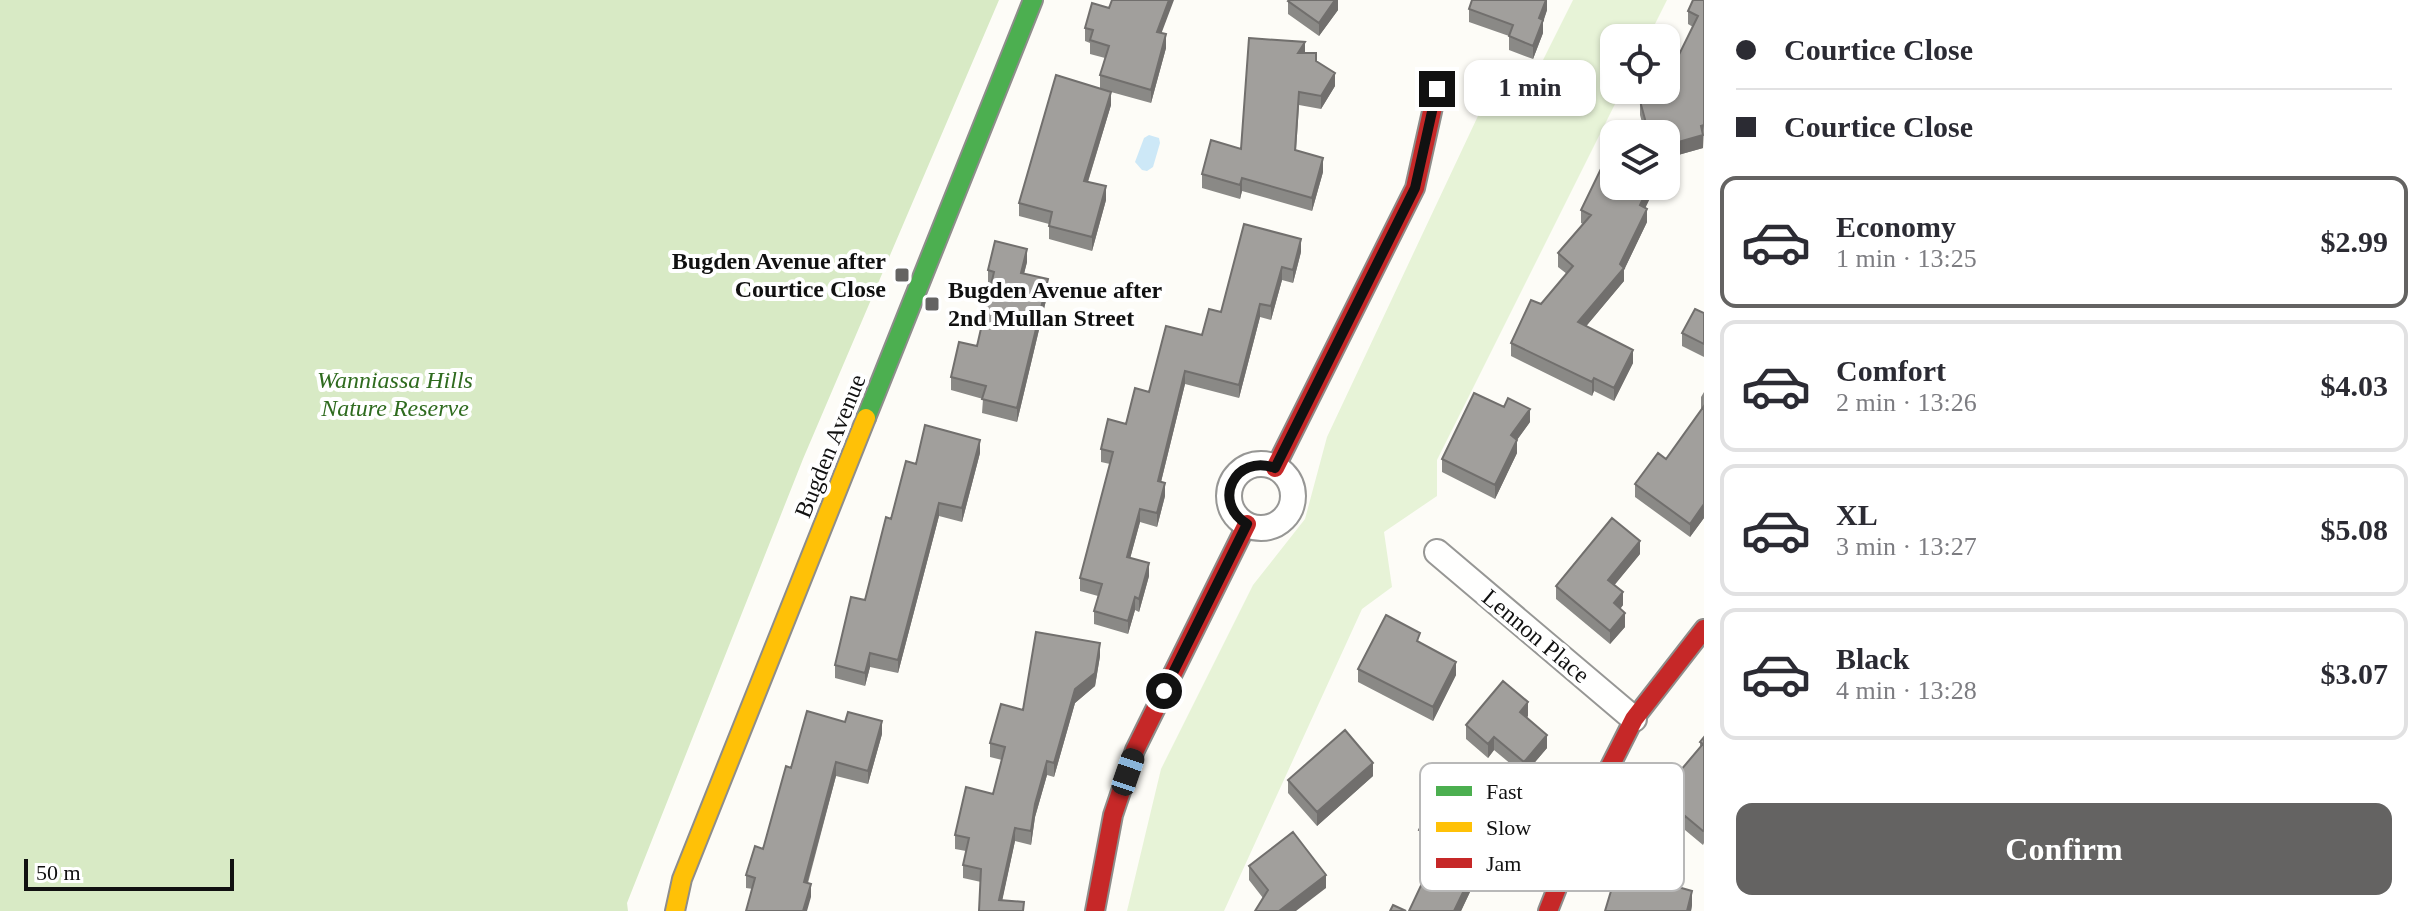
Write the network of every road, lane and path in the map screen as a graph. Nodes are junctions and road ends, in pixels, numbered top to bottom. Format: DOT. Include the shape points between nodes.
graph roads {
  1 [pos="1033,0"];
  2 [pos="1437,89"];
  3 [pos="1275,468"];
  4 [pos="1247,524"];
  5 [pos="1437,552"];
  6 [pos="1704,629"];
  7 [pos="1634,719"];
  8 [pos="1612,763"];
  9 [pos="1556,891"];
  10 [pos="675,911"];
  11 [pos="1095,911"];
  12 [pos="1548,911"];
  1 -- 10 [label="street, Bugden Avenue" via="682,879"];
  2 -- 3 [label="street" via="1415,188"];
  3 -- 4 [label="street" via="1291,486 1289,510 1271,526"];
  3 -- 4 [label="street" via="1250,466 1232,482 1231,506"];
  4 -- 11 [label="street" via="1135,750 1113,815"];
  5 -- 7 [label="street, Lennon Place"];
  6 -- 7 [label="street"];
  7 -- 8 [label="street"];
  9 -- 12 [label="street"];
}
